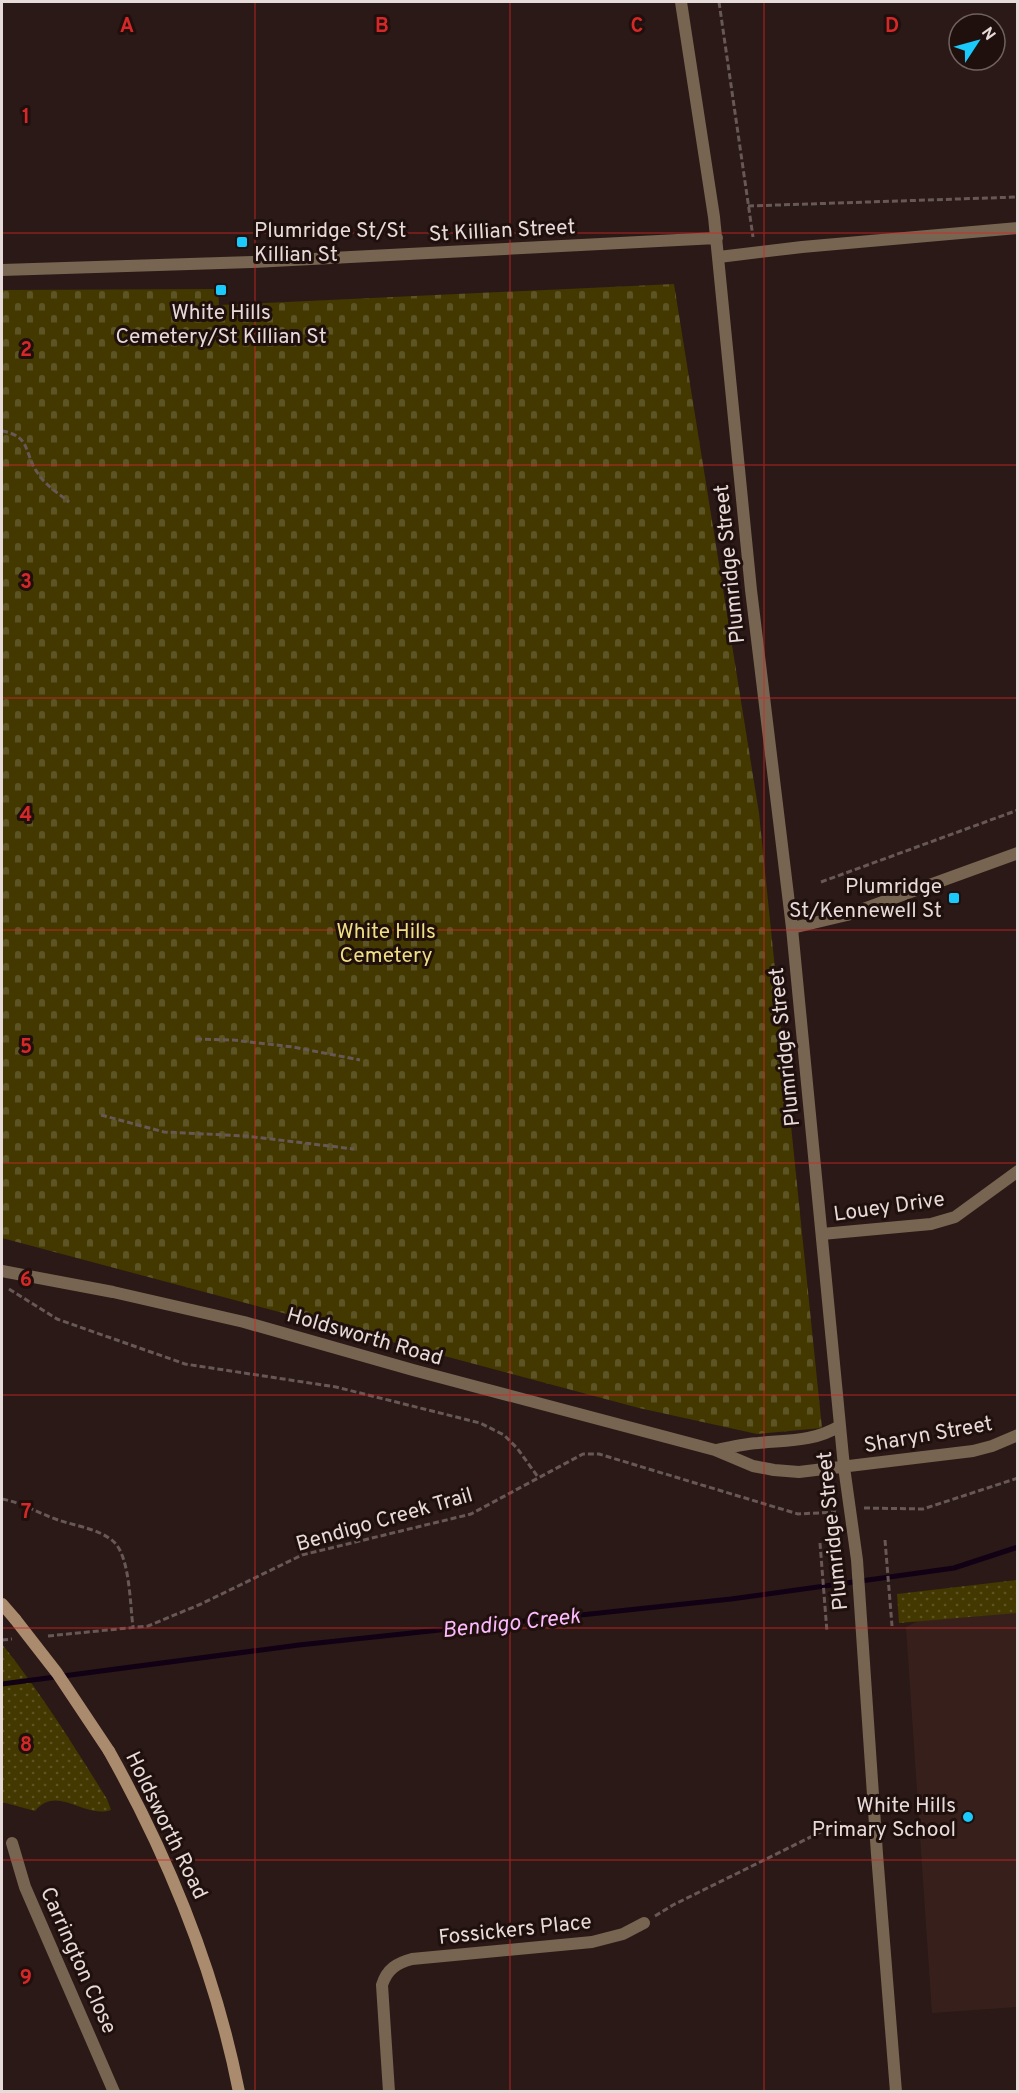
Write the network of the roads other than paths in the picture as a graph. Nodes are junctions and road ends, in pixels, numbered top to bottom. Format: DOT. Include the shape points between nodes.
graph roads {
  1 [pos="681,2"];
  2 [pos="1017,228"];
  3 [pos="717,238"];
  4 [pos="718,257"];
  5 [pos="2,270"];
  6 [pos="1017,853"];
  7 [pos="792,928"];
  8 [pos="1017,1171"];
  9 [pos="822,1234"];
  10 [pos="2,1271"];
  11 [pos="840,1426"];
  12 [pos="1017,1436"];
  13 [pos="715,1450"];
  14 [pos="844,1467"];
  15 [pos="2,1604"];
  16 [pos="12,1843"];
  17 [pos="644,1923"];
  18 [pos="114,2091"];
  19 [pos="239,2091"];
  20 [pos="388,2091"];
  21 [pos="896,2091"];
  1 -- 3 [label="street, Plumridge Street"];
  2 -- 4 [label="street"];
  3 -- 4 [label="street, Plumridge Street"];
  3 -- 5 [label="street, St Killian Street" via="252,262"];
  4 -- 7 [label="street, Plumridge Street" via="751,590"];
  6 -- 7 [label="street" via="847,915"];
  7 -- 9 [label="street, Plumridge Street"];
  8 -- 9 [label="street, Louey Drive" via="964,1212 945,1221"];
  9 -- 11 [label="street, Plumridge Street"];
  10 -- 13 [label="street, Holdsworth Road" via="233,1319"];
  11 -- 13 [label="street, Holdsworth Road" via="814,1438"];
  11 -- 14 [label="street, Plumridge Street"];
  12 -- 14 [label="street, Sharyn Street" via="983,1449"];
  13 -- 14 [label="street, Holdsworth Road" via="774,1470 799,1472"];
  14 -- 21 [label="street, Plumridge Street" via="857,1560"];
  15 -- 19 [label="main road, Holdsworth Road, bridge" via="57,1673 109,1751 158,1844 204,1957"];
  16 -- 18 [label="street, Carrington Close" via="25,1887"];
  17 -- 20 [label="street, Fossickers Place" via="623,1934 592,1942 412,1959 389,1970 382,1985"];
}
